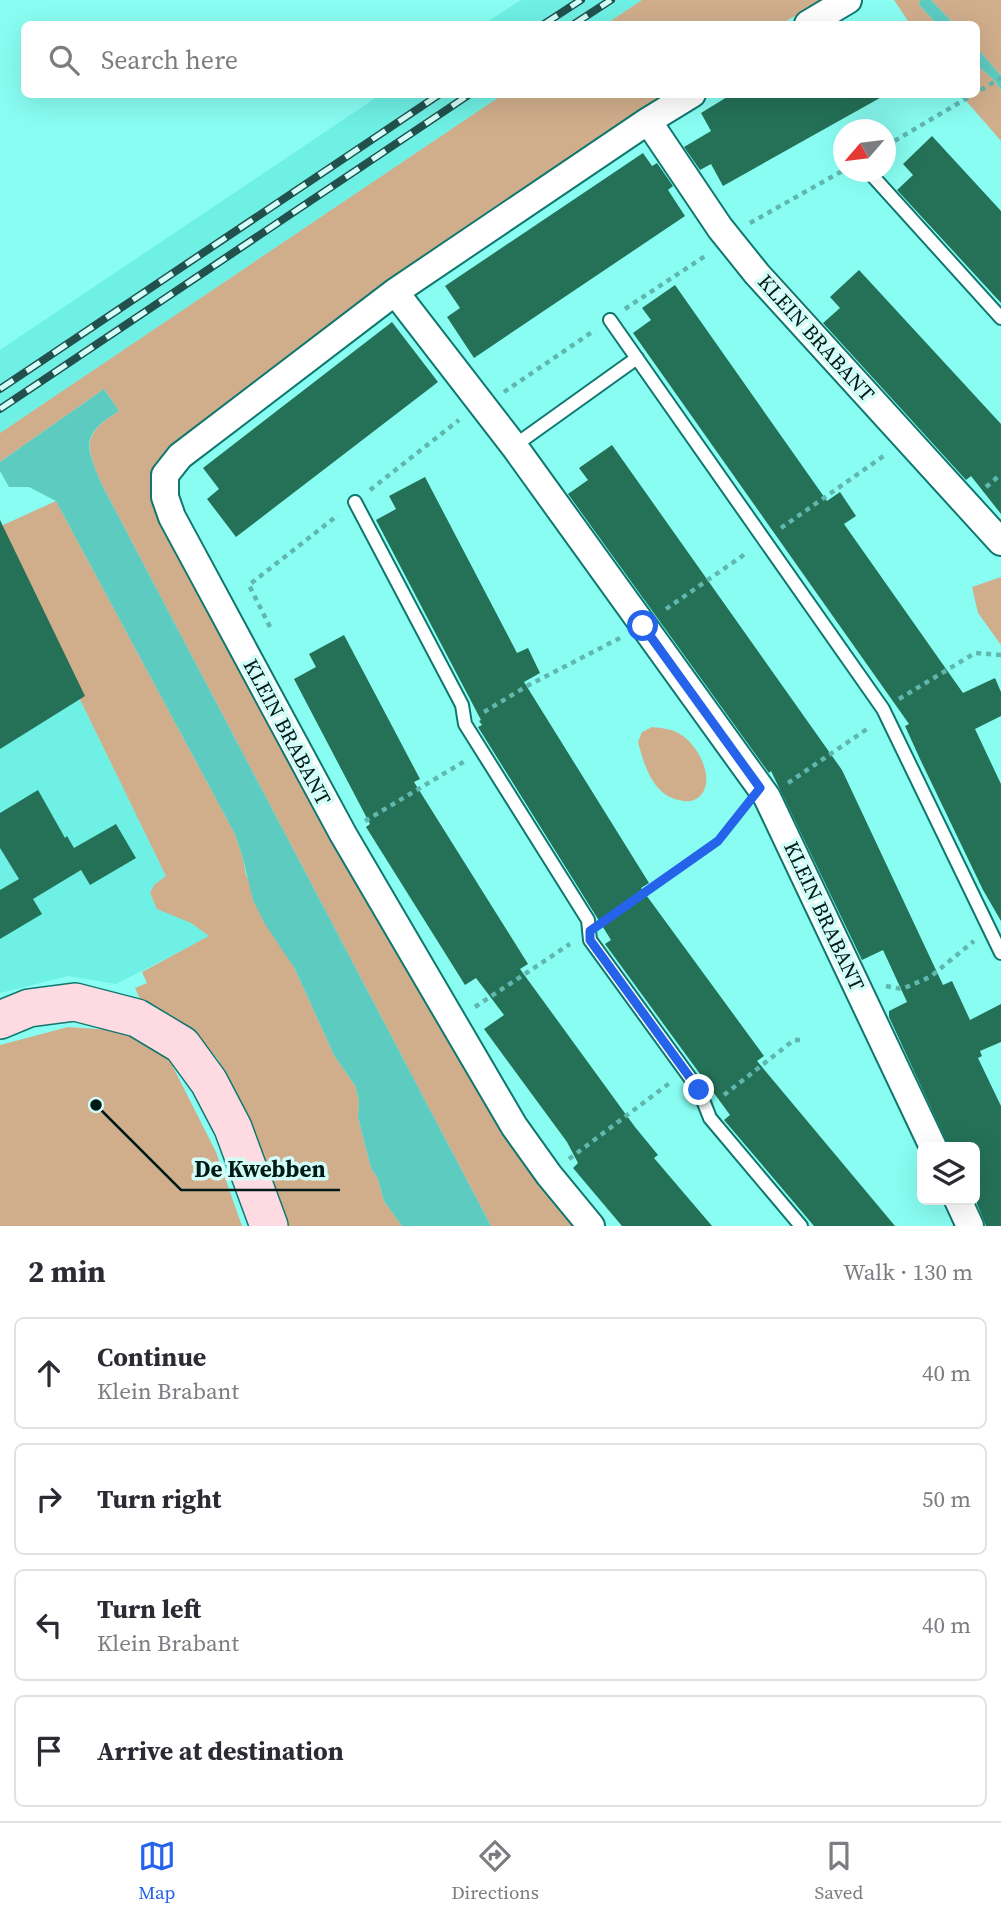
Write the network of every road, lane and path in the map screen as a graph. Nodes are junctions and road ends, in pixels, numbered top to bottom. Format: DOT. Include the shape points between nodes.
graph roads {
  1 [pos="848,0"];
  2 [pos="813,21"];
  3 [pos="1001,78"];
  4 [pos="980,92"];
  5 [pos="685,98"];
  6 [pos="970,98"];
  7 [pos="648,121"];
  8 [pos="896,140"];
  9 [pos="833,176"];
  10 [pos="878,182"];
  11 [pos="727,237"];
  12 [pos="395,292"];
  13 [pos="1001,318"];
  14 [pos="610,320"];
  15 [pos="637,358"];
  16 [pos="907,439"];
  17 [pos="514,446"];
  18 [pos="355,502"];
  19 [pos="765,540"];
  20 [pos="1001,541"];
  21 [pos="643,626"];
  22 [pos="1001,655"];
  23 [pos="885,712"];
  24 [pos="465,724"];
  25 [pos="482,751"];
  26 [pos="763,793"];
  27 [pos="343,834"];
  28 [pos="989,929"];
  29 [pos="590,931"];
  30 [pos="1001,953"];
  31 [pos="859,990"];
  32 [pos="0,1020"];
  33 [pos="453,1020"];
  34 [pos="805,1040"];
  35 [pos="685,1071"];
  36 [pos="706,1108"];
  37 [pos="931,1142"];
  38 [pos="549,1175"];
  39 [pos="960,1205"];
  40 [pos="269,1226"];
  41 [pos="591,1226"];
  42 [pos="801,1226"];
  43 [pos="970,1226"];
  1 -- 2 [label="street"];
  3 -- 4 [label="path"];
  5 -- 7 [label="street, KLEIN BRABANT"];
  6 -- 8 [label="path"];
  7 -- 11 [label="street, KLEIN BRABANT"];
  7 -- 12 [label="street, KLEIN BRABANT"];
  9 -- 11 [label="path"];
  10 -- 13 [label="lane"];
  11 -- 16 [label="street, KLEIN BRABANT"];
  12 -- 17 [label="street, KLEIN BRABANT"];
  12 -- 27 [label="street, KLEIN BRABANT" via="180,456 165,475 172,517"];
  14 -- 15 [label="lane"];
  15 -- 17 [label="lane"];
  15 -- 19 [label="lane"];
  16 -- 19 [label="path"];
  16 -- 20 [label="street, KLEIN BRABANT"];
  17 -- 21 [label="street, KLEIN BRABANT"];
  18 -- 24 [label="lane" via="462,705"];
  19 -- 21 [label="path"];
  19 -- 23 [label="lane"];
  21 -- 24 [label="path"];
  21 -- 26 [label="street, KLEIN BRABANT"];
  22 -- 23 [label="path" via="975,653"];
  23 -- 26 [label="path"];
  23 -- 28 [label="lane"];
  24 -- 25 [label="lane"];
  25 -- 27 [label="path"];
  25 -- 29 [label="lane" via="588,920"];
  26 -- 29 [label="path" via="718,841"];
  26 -- 31 [label="street, KLEIN BRABANT"];
  27 -- 33 [label="street, KLEIN BRABANT"];
  28 -- 30 [label="lane"];
  28 -- 31 [label="path" via="930,977 902,989 875,984"];
  29 -- 33 [label="path"];
  29 -- 35 [label="lane" via="590,940"];
  31 -- 37 [label="street, KLEIN BRABANT"];
  32 -- 40 [label="street" via="29,1008 75,1002 137,1018 181,1045 209,1082 233,1128"];
  33 -- 38 [label="street, KLEIN BRABANT" via="514,1126"];
  34 -- 36 [label="path" via="794,1040"];
  35 -- 36 [label="lane"];
  35 -- 38 [label="path"];
  36 -- 42 [label="lane"];
  38 -- 41 [label="street, KLEIN BRABANT"];
  39 -- 43 [label="street"];
}
